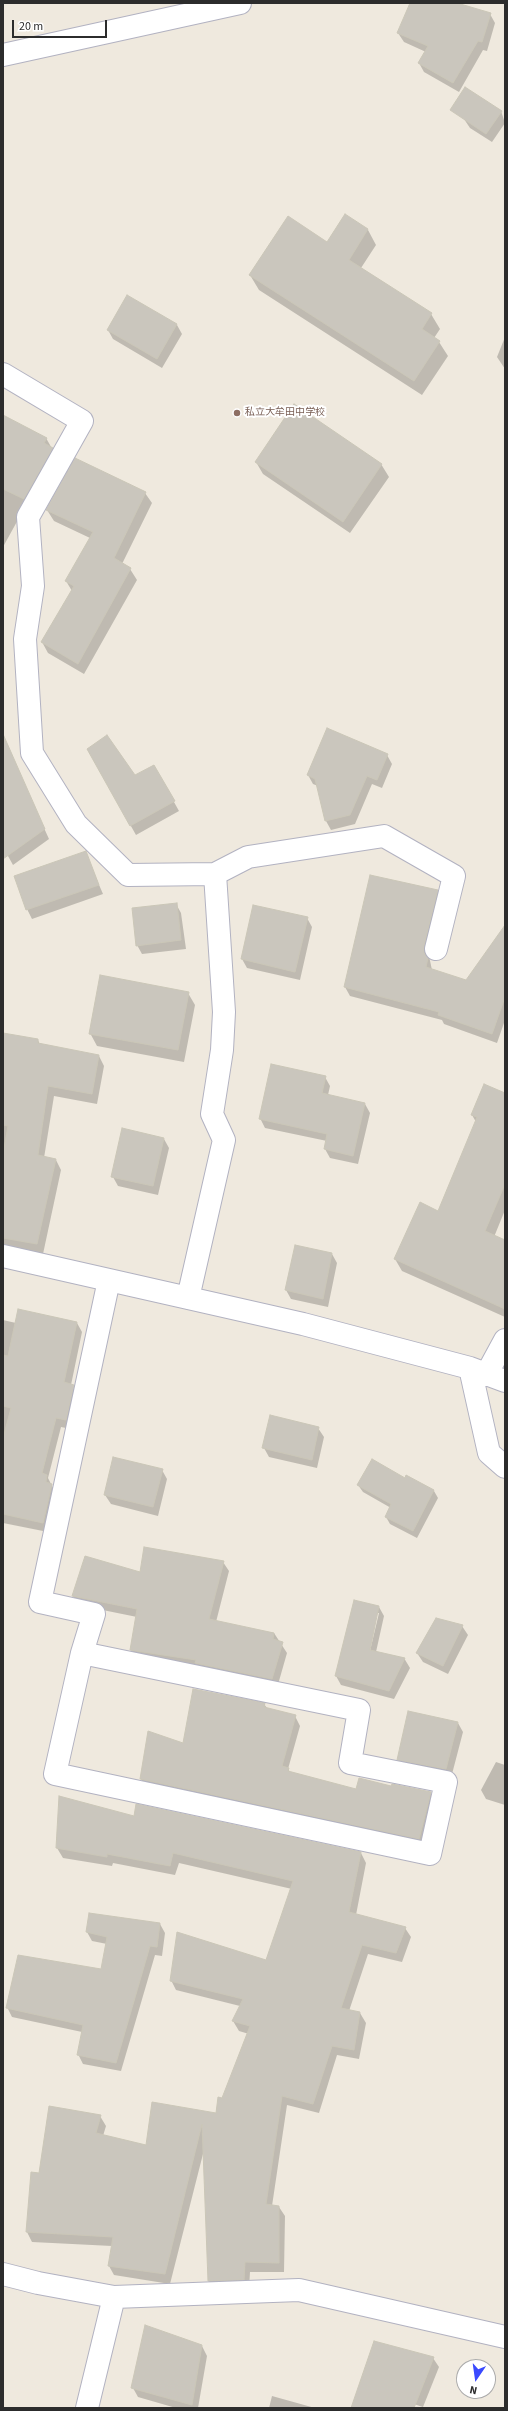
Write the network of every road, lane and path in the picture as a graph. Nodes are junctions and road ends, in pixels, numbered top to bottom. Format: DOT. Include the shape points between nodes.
graph roads {
  1 [pos="240,3"];
  2 [pos="3,55"];
  3 [pos="3,374"];
  4 [pos="215,874"];
  5 [pos="436,949"];
  6 [pos="3,1256"];
  7 [pos="109,1280"];
  8 [pos="188,1298"];
  9 [pos="505,1340"];
  10 [pos="487,1375"];
  11 [pos="505,1467"];
  12 [pos="82,1653"];
  13 [pos="3,2274"];
  14 [pos="114,2297"];
  15 [pos="505,2337"];
  16 [pos="87,2408"];
  1 -- 2 [label="street"];
  3 -- 4 [label="street" via="82,421 28,518 33,586 25,639 32,753 76,824 128,875"];
  4 -- 5 [label="street" via="248,857 384,836 454,876"];
  4 -- 8 [label="street" via="224,1012 222,1050 212,1114 224,1140"];
  6 -- 7 [label="street"];
  7 -- 8 [label="street"];
  7 -- 12 [label="street" via="40,1602 94,1614"];
  8 -- 10 [label="street" via="303,1324"];
  9 -- 10 [label="street"];
  10 -- 11 [label="street" via="489,1453"];
  12 -- 12 [label="street" via="55,1774 430,1854 446,1782 350,1763 359,1710"];
  13 -- 14 [label="street"];
  14 -- 15 [label="street" via="298,2290"];
  14 -- 16 [label="street"];
}
